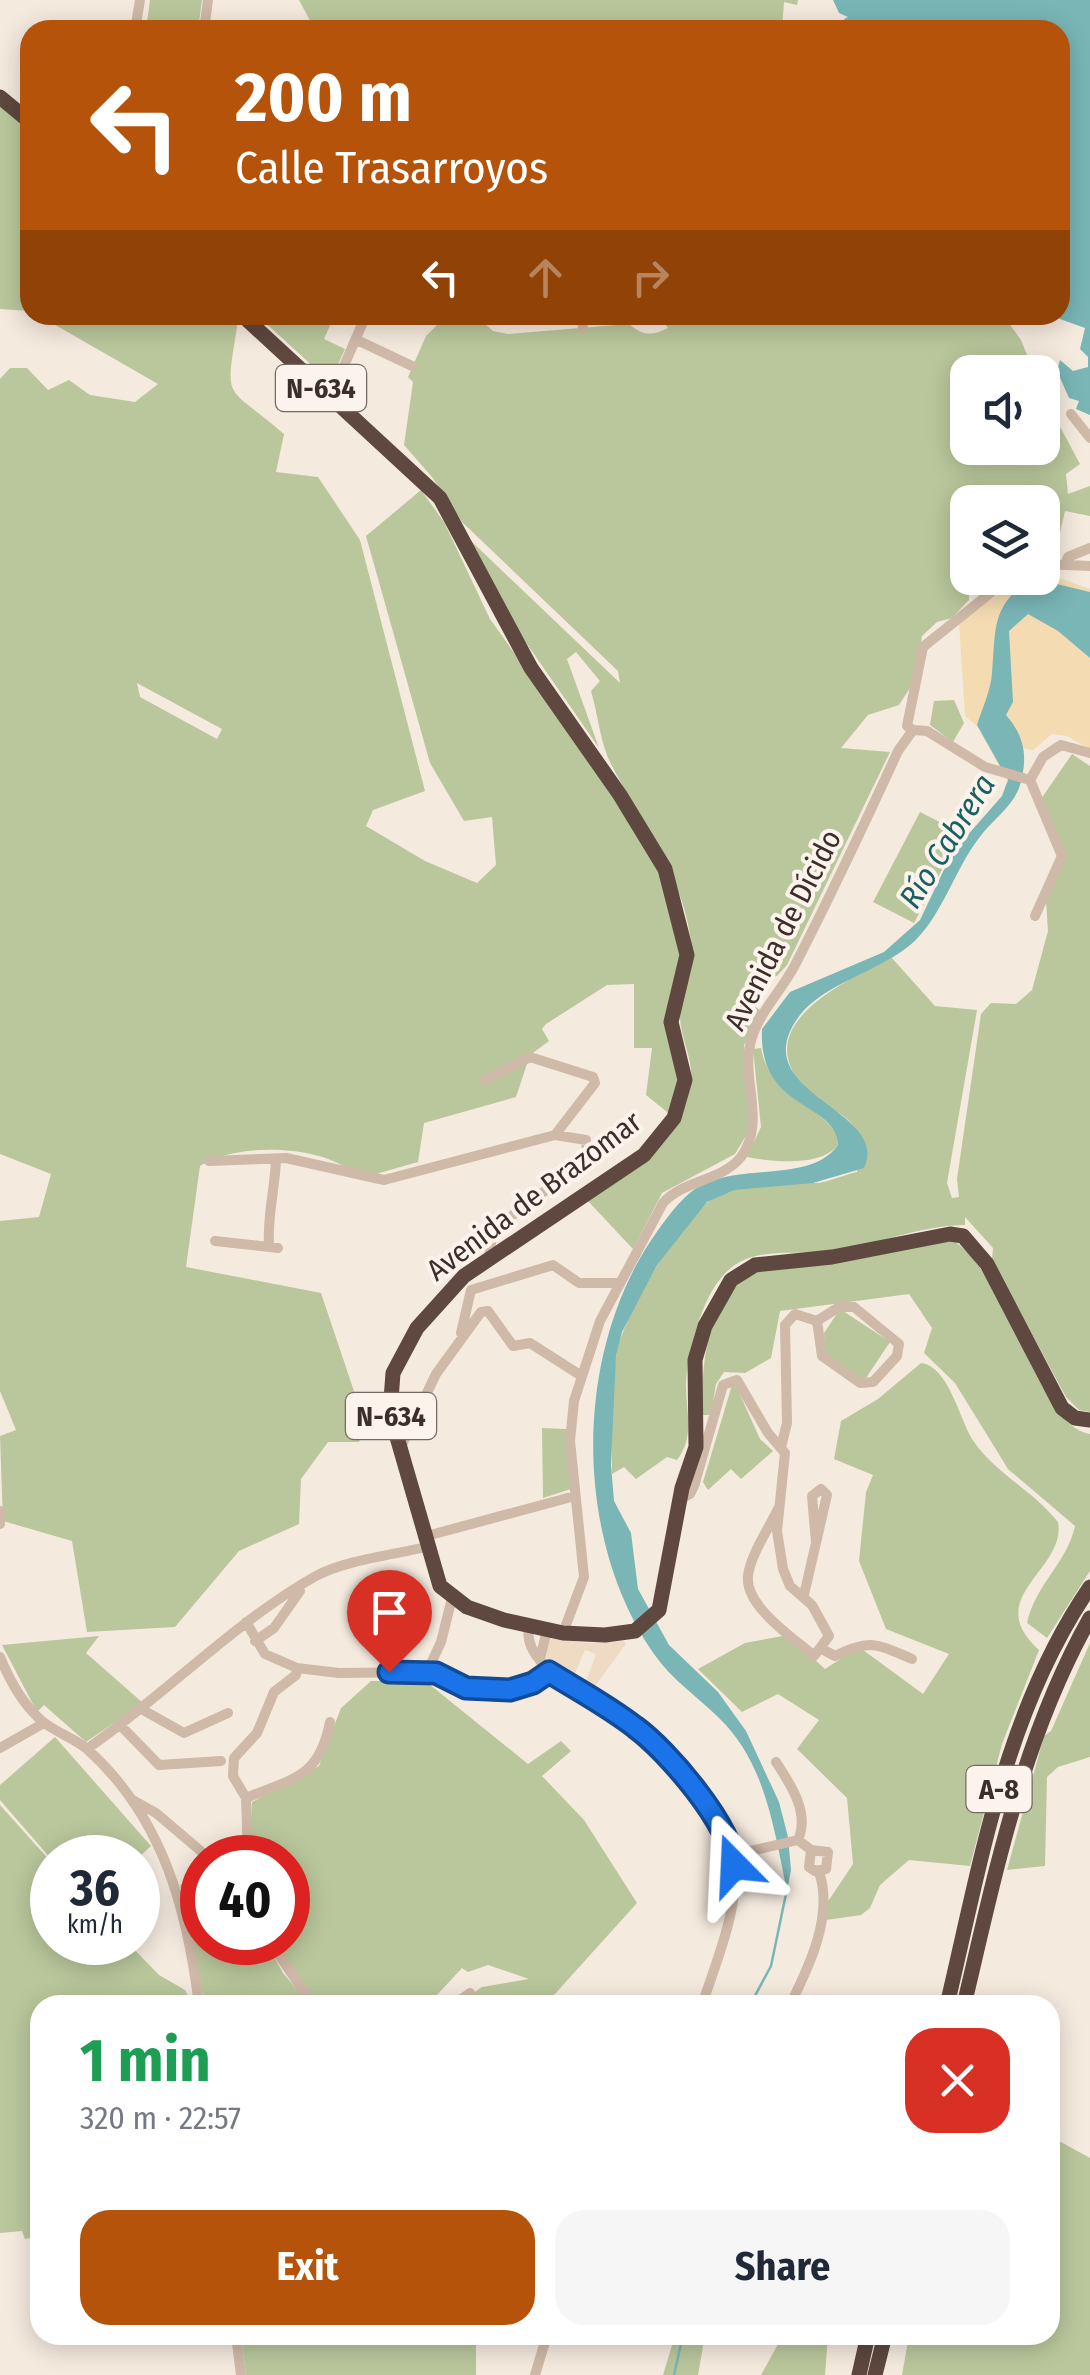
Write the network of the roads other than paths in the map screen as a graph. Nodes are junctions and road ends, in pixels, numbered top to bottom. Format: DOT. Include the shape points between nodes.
graph roads {
  1 [pos="0,97"];
  2 [pos="20,114"];
  3 [pos="253,325"];
  4 [pos="362,325"];
  5 [pos="583,325"];
  6 [pos="583,328"];
  7 [pos="357,340"];
  8 [pos="412,366"];
  9 [pos="334,389"];
  10 [pos="1071,414"];
  11 [pos="1090,438"];
  12 [pos="1090,548"];
  13 [pos="1060,566"];
  14 [pos="1065,566"];
  15 [pos="1090,566"];
  16 [pos="988,595"];
  17 [pos="914,730"];
  18 [pos="1090,753"];
  19 [pos="1030,780"];
  20 [pos="1034,916"];
  21 [pos="484,1080"];
  22 [pos="555,1135"];
  23 [pos="276,1159"];
  24 [pos="208,1161"];
  25 [pos="215,1241"];
  26 [pos="488,1257"];
  27 [pos="620,1283"];
  28 [pos="816,1320"];
  29 [pos="460,1336"];
  30 [pos="580,1375"];
  31 [pos="1090,1420"];
  32 [pos="781,1446"];
  33 [pos="400,1449"];
  34 [pos="576,1496"];
  35 [pos="680,1498"];
  36 [pos="778,1509"];
  37 [pos="0,1511"];
  38 [pos="0,1524"];
  39 [pos="425,1542"];
  40 [pos="816,1542"];
  41 [pos="303,1586"];
  42 [pos="1090,1587"];
  43 [pos="804,1596"];
  44 [pos="452,1598"];
  45 [pos="1090,1618"];
  46 [pos="504,1620"];
  47 [pos="246,1622"];
  48 [pos="529,1626"];
  49 [pos="555,1632"];
  50 [pos="255,1640"];
  51 [pos="529,1646"];
  52 [pos="822,1649"];
  53 [pos="0,1657"];
  54 [pos="540,1659"];
  55 [pos="912,1659"];
  56 [pos="297,1668"];
  57 [pos="427,1672"];
  58 [pos="549,1672"];
  59 [pos="143,1710"];
  60 [pos="228,1714"];
  61 [pos="330,1722"];
  62 [pos="44,1724"];
  63 [pos="121,1726"];
  64 [pos="0,1748"];
  65 [pos="87,1749"];
  66 [pos="221,1761"];
  67 [pos="776,1762"];
  68 [pos="246,1798"];
  69 [pos="130,1799"];
  70 [pos="182,1835"];
  71 [pos="247,1835"];
  72 [pos="802,1844"];
  73 [pos="733,1855"];
  74 [pos="820,1872"];
  75 [pos="286,1965"];
  76 [pos="470,1992"];
  77 [pos="196,1995"];
  78 [pos="306,1995"];
  79 [pos="466,1995"];
  80 [pos="705,1995"];
  81 [pos="794,1995"];
  82 [pos="949,1995"];
  83 [pos="966,1995"];
  84 [pos="237,2345"];
  85 [pos="544,2345"];
  86 [pos="866,2345"];
  87 [pos="882,2345"];
  88 [pos="240,2375"];
  89 [pos="535,2375"];
  90 [pos="859,2375"];
  91 [pos="875,2375"];
  1 -- 2 [label="highway"];
  3 -- 26 [label="highway, Avenida de Brazomar / N-634" via="440,498 532,668 644,832 674,893 687,955 671,1022 685,1080 674,1118 644,1154"];
  4 -- 7 [label="street"];
  5 -- 6 [label="street"];
  7 -- 8 [label="street"];
  7 -- 9 [label="street"];
  10 -- 11 [label="street"];
  12 -- 14 [label="street" via="1068,556"];
  13 -- 14 [label="street"];
  14 -- 15 [label="street"];
  16 -- 17 [label="street" via="923,646 906,715"];
  17 -- 19 [label="street"];
  17 -- 27 [label="street, Avenida de Dícido" via="792,971 754,1031 748,1050 753,1113 740,1158 673,1192"];
  18 -- 19 [label="street" via="1061,745 1043,757"];
  19 -- 20 [label="street" via="1062,856"];
  21 -- 22 [label="street" via="530,1057 592,1077 596,1083"];
  22 -- 23 [label="street" via="384,1180"];
  22 -- 26 [label="street" via="586,1140 589,1147 550,1187 500,1222 489,1238"];
  23 -- 24 [label="street"];
  23 -- 25 [label="street" via="276,1196 267,1210 274,1247"];
  26 -- 33 [label="highway, Avenida de Brazomar / N-634" via="443,1296 402,1352 388,1395"];
  27 -- 29 [label="street" via="579,1283 553,1265 471,1290"];
  27 -- 30 [label="street, Avenida de Dícido"];
  28 -- 28 [label="street" via="822,1356 860,1383 880,1376 900,1349 854,1307"];
  28 -- 32 [label="street" via="794,1314 785,1325 787,1423"];
  29 -- 30 [label="street" via="488,1311 513,1346 530,1343"];
  29 -- 33 [label="street" via="462,1343 436,1374"];
  30 -- 34 [label="street, Avenida de Dícido" via="570,1441"];
  31 -- 35 [label="highway" via="1062,1408 987,1264 963,1236 755,1264 730,1280 704,1326 696,1360 698,1438"];
  32 -- 35 [label="street" via="740,1383 726,1381 694,1486"];
  32 -- 36 [label="street"];
  33 -- 39 [label="highway, Avenida de Brazomar / N-634"];
  34 -- 39 [label="street"];
  34 -- 49 [label="street, Avenida de Dícido" via="584,1577"];
  35 -- 49 [label="highway" via="659,1610 644,1626 624,1633"];
  36 -- 43 [label="street" via="783,1569"];
  36 -- 52 [label="street" via="748,1575 750,1588 756,1602 814,1656"];
  37 -- 38 [label="street"];
  39 -- 41 [label="street"];
  39 -- 44 [label="highway, Avenida de Brazomar / N-634" via="440,1586"];
  40 -- 43 [label="street"];
  41 -- 47 [label="street"];
  41 -- 50 [label="street" via="286,1615"];
  42 -- 82 [label="highway, A-8" via="1058,1637 1011,1745"];
  43 -- 52 [label="street" via="829,1636"];
  44 -- 46 [label="highway"];
  44 -- 57 [label="street"];
  45 -- 83 [label="highway, A-8" via="1024,1760"];
  46 -- 48 [label="highway"];
  46 -- 51 [label="street"];
  47 -- 50 [label="street"];
  47 -- 59 [label="street"];
  48 -- 49 [label="highway"];
  48 -- 51 [label="street"];
  49 -- 54 [label="street, Avenida de Dícido"];
  50 -- 56 [label="street" via="265,1654"];
  51 -- 54 [label="street"];
  52 -- 55 [label="street" via="835,1656 874,1643"];
  53 -- 62 [label="street"];
  54 -- 58 [label="street"];
  56 -- 57 [label="street"];
  56 -- 68 [label="street" via="274,1692 257,1733 234,1758 233,1776"];
  57 -- 58 [label="street" via="466,1688 510,1690"];
  58 -- 73 [label="street" via="647,1737 712,1814"];
  59 -- 60 [label="street" via="184,1733"];
  59 -- 63 [label="street"];
  61 -- 68 [label="street" via="315,1765"];
  62 -- 64 [label="street"];
  62 -- 65 [label="street"];
  63 -- 65 [label="street"];
  63 -- 66 [label="street" via="160,1765"];
  65 -- 69 [label="street"];
  67 -- 72 [label="street" via="800,1806"];
  68 -- 71 [label="street"];
  69 -- 70 [label="street"];
  69 -- 77 [label="street" via="180,1894"];
  72 -- 73 [label="street"];
  72 -- 74 [label="street" via="807,1863"];
  72 -- 74 [label="street" via="830,1855"];
  73 -- 80 [label="street" via="732,1899"];
  74 -- 81 [label="street" via="824,1902 816,1946"];
  75 -- 78 [label="street"];
  76 -- 79 [label="street"];
  84 -- 88 [label="street"];
  85 -- 89 [label="street"];
  86 -- 90 [label="highway"];
  87 -- 91 [label="highway"];
}
